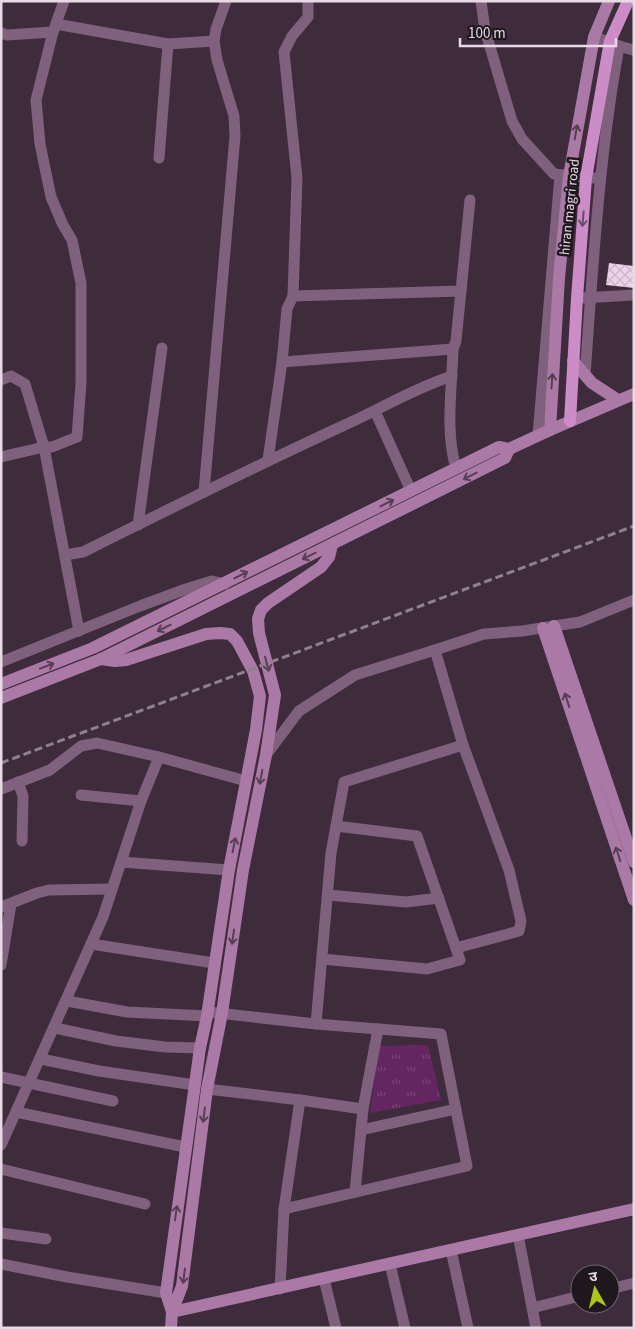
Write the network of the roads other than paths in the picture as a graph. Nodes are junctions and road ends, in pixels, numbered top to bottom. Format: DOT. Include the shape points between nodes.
graph roads {
  1 [pos="64,1"];
  2 [pos="226,1"];
  3 [pos="308,1"];
  4 [pos="481,1"];
  5 [pos="609,1"];
  6 [pos="628,1"];
  7 [pos="55,28"];
  8 [pos="1,33"];
  9 [pos="594,37"];
  10 [pos="214,41"];
  11 [pos="168,44"];
  12 [pos="614,44"];
  13 [pos="634,50"];
  14 [pos="159,158"];
  15 [pos="561,175"];
  16 [pos="586,178"];
  17 [pos="600,179"];
  18 [pos="470,200"];
  19 [pos="461,290"];
  20 [pos="634,295"];
  21 [pos="292,296"];
  22 [pos="577,298"];
  23 [pos="591,298"];
  24 [pos="162,348"];
  25 [pos="453,349"];
  26 [pos="573,361"];
  27 [pos="282,362"];
  28 [pos="452,376"];
  29 [pos="585,376"];
  30 [pos="1,380"];
  31 [pos="634,394"];
  32 [pos="618,400"];
  33 [pos="375,411"];
  34 [pos="570,421"];
  35 [pos="544,432"];
  36 [pos="44,447"];
  37 [pos="509,449"];
  38 [pos="1,458"];
  39 [pos="268,460"];
  40 [pos="456,468"];
  41 [pos="411,491"];
  42 [pos="204,492"];
  43 [pos="138,525"];
  44 [pos="332,545"];
  45 [pos="64,555"];
  46 [pos="225,584"];
  47 [pos="634,600"];
  48 [pos="549,627"];
  49 [pos="79,631"];
  50 [pos="435,650"];
  51 [pos="101,659"];
  52 [pos="1,662"];
  53 [pos="1,684"];
  54 [pos="1,698"];
  55 [pos="463,745"];
  56 [pos="159,756"];
  57 [pos="266,756"];
  58 [pos="246,781"];
  59 [pos="18,782"];
  60 [pos="1,789"];
  61 [pos="81,795"];
  62 [pos="141,801"];
  63 [pos="336,826"];
  64 [pos="22,841"];
  65 [pos="121,862"];
  66 [pos="634,862"];
  67 [pos="229,870"];
  68 [pos="112,889"];
  69 [pos="328,895"];
  70 [pos="439,898"];
  71 [pos="634,900"];
  72 [pos="6,905"];
  73 [pos="91,944"];
  74 [pos="456,948"];
  75 [pos="322,959"];
  76 [pos="214,963"];
  77 [pos="1,965"];
  78 [pos="67,1001"];
  79 [pos="222,1013"];
  80 [pos="207,1014"];
  81 [pos="316,1024"];
  82 [pos="55,1028"];
  83 [pos="378,1029"];
  84 [pos="200,1048"];
  85 [pos="41,1059"];
  86 [pos="1,1077"];
  87 [pos="30,1083"];
  88 [pos="201,1087"];
  89 [pos="300,1100"];
  90 [pos="113,1101"];
  91 [pos="363,1109"];
  92 [pos="456,1109"];
  93 [pos="16,1112"];
  94 [pos="361,1130"];
  95 [pos="1,1145"];
  96 [pos="185,1147"];
  97 [pos="1,1169"];
  98 [pos="355,1192"];
  99 [pos="145,1204"];
  100 [pos="284,1209"];
  101 [pos="634,1209"];
  102 [pos="1,1233"];
  103 [pos="518,1235"];
  104 [pos="46,1239"];
  105 [pos="451,1250"];
  106 [pos="1,1264"];
  107 [pos="390,1264"];
  108 [pos="324,1279"];
  109 [pos="634,1283"];
  110 [pos="620,1286"];
  111 [pos="280,1289"];
  112 [pos="166,1293"];
  113 [pos="570,1298"];
  114 [pos="532,1308"];
  115 [pos="172,1312"];
  116 [pos="170,1328"];
  117 [pos="336,1328"];
  118 [pos="405,1328"];
  119 [pos="468,1328"];
  120 [pos="536,1328"];
  1 -- 7 [label="street"];
  2 -- 10 [label="street"];
  3 -- 21 [label="street" via="308,17 284,52 298,178"];
  4 -- 15 [label="street" via="485,30 512,121 522,139"];
  5 -- 9 [label="street"];
  6 -- 12 [label="main road, hiran magri road"];
  7 -- 8 [label="street"];
  7 -- 11 [label="street"];
  7 -- 36 [label="street" via="36,100 40,144 51,197 72,240 81,283 81,383 77,437"];
  9 -- 12 [label="street"];
  15 -- 9 [label="street, one-way"];
  10 -- 11 [label="street"];
  10 -- 42 [label="street" via="234,116 235,136"];
  11 -- 14 [label="street"];
  12 -- 13 [label="street"];
  12 -- 16 [label="main road, hiran magri road"];
  12 -- 17 [label="street"];
  15 -- 16 [label="street"];
  35 -- 15 [label="street, one-way" via="559,278"];
  15 -- 35 [label="street" via="532,402 540,412"];
  16 -- 17 [label="street"];
  16 -- 22 [label="main road, hiran magri road, one-way"];
  17 -- 23 [label="street"];
  18 -- 19 [label="street"];
  19 -- 21 [label="street"];
  19 -- 25 [label="street"];
  20 -- 23 [label="street"];
  21 -- 27 [label="street"];
  22 -- 23 [label="street"];
  22 -- 26 [label="main road, hiran magri road"];
  23 -- 29 [label="street"];
  24 -- 43 [label="street"];
  25 -- 27 [label="street"];
  25 -- 28 [label="street"];
  26 -- 29 [label="street"];
  26 -- 34 [label="main road, hiran magri road"];
  27 -- 39 [label="street"];
  28 -- 33 [label="street" via="425,384"];
  28 -- 40 [label="street" via="451,430"];
  29 -- 32 [label="street"];
  30 -- 36 [label="street" via="11,376 25,384"];
  31 -- 32 [label="street"];
  32 -- 34 [label="street"];
  33 -- 39 [label="street"];
  33 -- 41 [label="street"];
  34 -- 35 [label="street"];
  35 -- 37 [label="street"];
  36 -- 38 [label="street"];
  36 -- 45 [label="street"];
  37 -- 40 [label="street" via="499,447"];
  37 -- 44 [label="street, one-way" via="505,458"];
  39 -- 42 [label="street"];
  40 -- 41 [label="street"];
  46 -- 41 [label="street, one-way"];
  42 -- 43 [label="street"];
  43 -- 45 [label="street" via="83,552"];
  44 -- 51 [label="street, one-way"];
  44 -- 57 [label="street, one-way" via="321,568 268,602 258,619 275,694"];
  45 -- 49 [label="street"];
  46 -- 49 [label="street" via="212,581 186,589"];
  53 -- 46 [label="street, one-way" via="93,648"];
  47 -- 48 [label="street" via="580,622"];
  48 -- 50 [label="street" via="484,634"];
  48 -- 66 [label="street"];
  71 -- 48 [label="street, one-way"];
  49 -- 52 [label="street"];
  50 -- 55 [label="street"];
  50 -- 57 [label="street" via="355,674 299,712"];
  51 -- 54 [label="street"];
  51 -- 58 [label="street" via="126,660 213,633 230,634 253,671 260,696"];
  55 -- 63 [label="street" via="344,782"];
  55 -- 74 [label="street" via="509,870 521,921 519,931"];
  56 -- 58 [label="street"];
  56 -- 59 [label="street" via="97,743 81,746 50,770"];
  56 -- 62 [label="street"];
  57 -- 79 [label="street, one-way" via="243,870"];
  67 -- 58 [label="street, one-way"];
  59 -- 60 [label="street"];
  59 -- 64 [label="street" via="22,796"];
  61 -- 62 [label="street"];
  62 -- 65 [label="street"];
  63 -- 69 [label="street"];
  63 -- 70 [label="street" via="418,836"];
  65 -- 67 [label="street"];
  65 -- 68 [label="street"];
  67 -- 76 [label="street"];
  68 -- 72 [label="street" via="49,890"];
  68 -- 73 [label="street"];
  69 -- 70 [label="street" via="406,902"];
  69 -- 75 [label="street"];
  70 -- 74 [label="street"];
  72 -- 77 [label="street"];
  73 -- 76 [label="street"];
  73 -- 78 [label="street"];
  74 -- 75 [label="street" via="460,960 428,969"];
  75 -- 81 [label="street"];
  76 -- 80 [label="street"];
  78 -- 80 [label="street" via="128,1012"];
  78 -- 82 [label="street"];
  79 -- 80 [label="street"];
  79 -- 81 [label="street"];
  79 -- 88 [label="street"];
  80 -- 84 [label="street"];
  81 -- 83 [label="street"];
  82 -- 84 [label="street" via="116,1042"];
  82 -- 85 [label="street"];
  83 -- 91 [label="street"];
  83 -- 92 [label="street" via="441,1034"];
  84 -- 88 [label="street"];
  85 -- 87 [label="street"];
  85 -- 88 [label="street"];
  86 -- 87 [label="street"];
  87 -- 90 [label="street"];
  87 -- 93 [label="street"];
  88 -- 89 [label="street"];
  88 -- 96 [label="street"];
  88 -- 115 [label="street, one-way" via="182,1286"];
  89 -- 91 [label="street"];
  89 -- 100 [label="street"];
  91 -- 94 [label="street"];
  92 -- 94 [label="street"];
  92 -- 98 [label="street" via="467,1166"];
  93 -- 95 [label="street"];
  93 -- 96 [label="street"];
  94 -- 98 [label="street"];
  112 -- 96 [label="street, one-way"];
  97 -- 99 [label="street"];
  98 -- 100 [label="street"];
  100 -- 111 [label="street"];
  101 -- 103 [label="street"];
  102 -- 104 [label="street"];
  103 -- 105 [label="street"];
  103 -- 114 [label="street"];
  105 -- 107 [label="street"];
  105 -- 119 [label="street"];
  106 -- 112 [label="street"];
  107 -- 108 [label="street"];
  107 -- 118 [label="street"];
  108 -- 111 [label="street"];
  108 -- 117 [label="street"];
  109 -- 110 [label="street"];
  111 -- 115 [label="street"];
  112 -- 115 [label="street"];
  113 -- 114 [label="street"];
  114 -- 120 [label="street"];
  115 -- 116 [label="street"];
}
